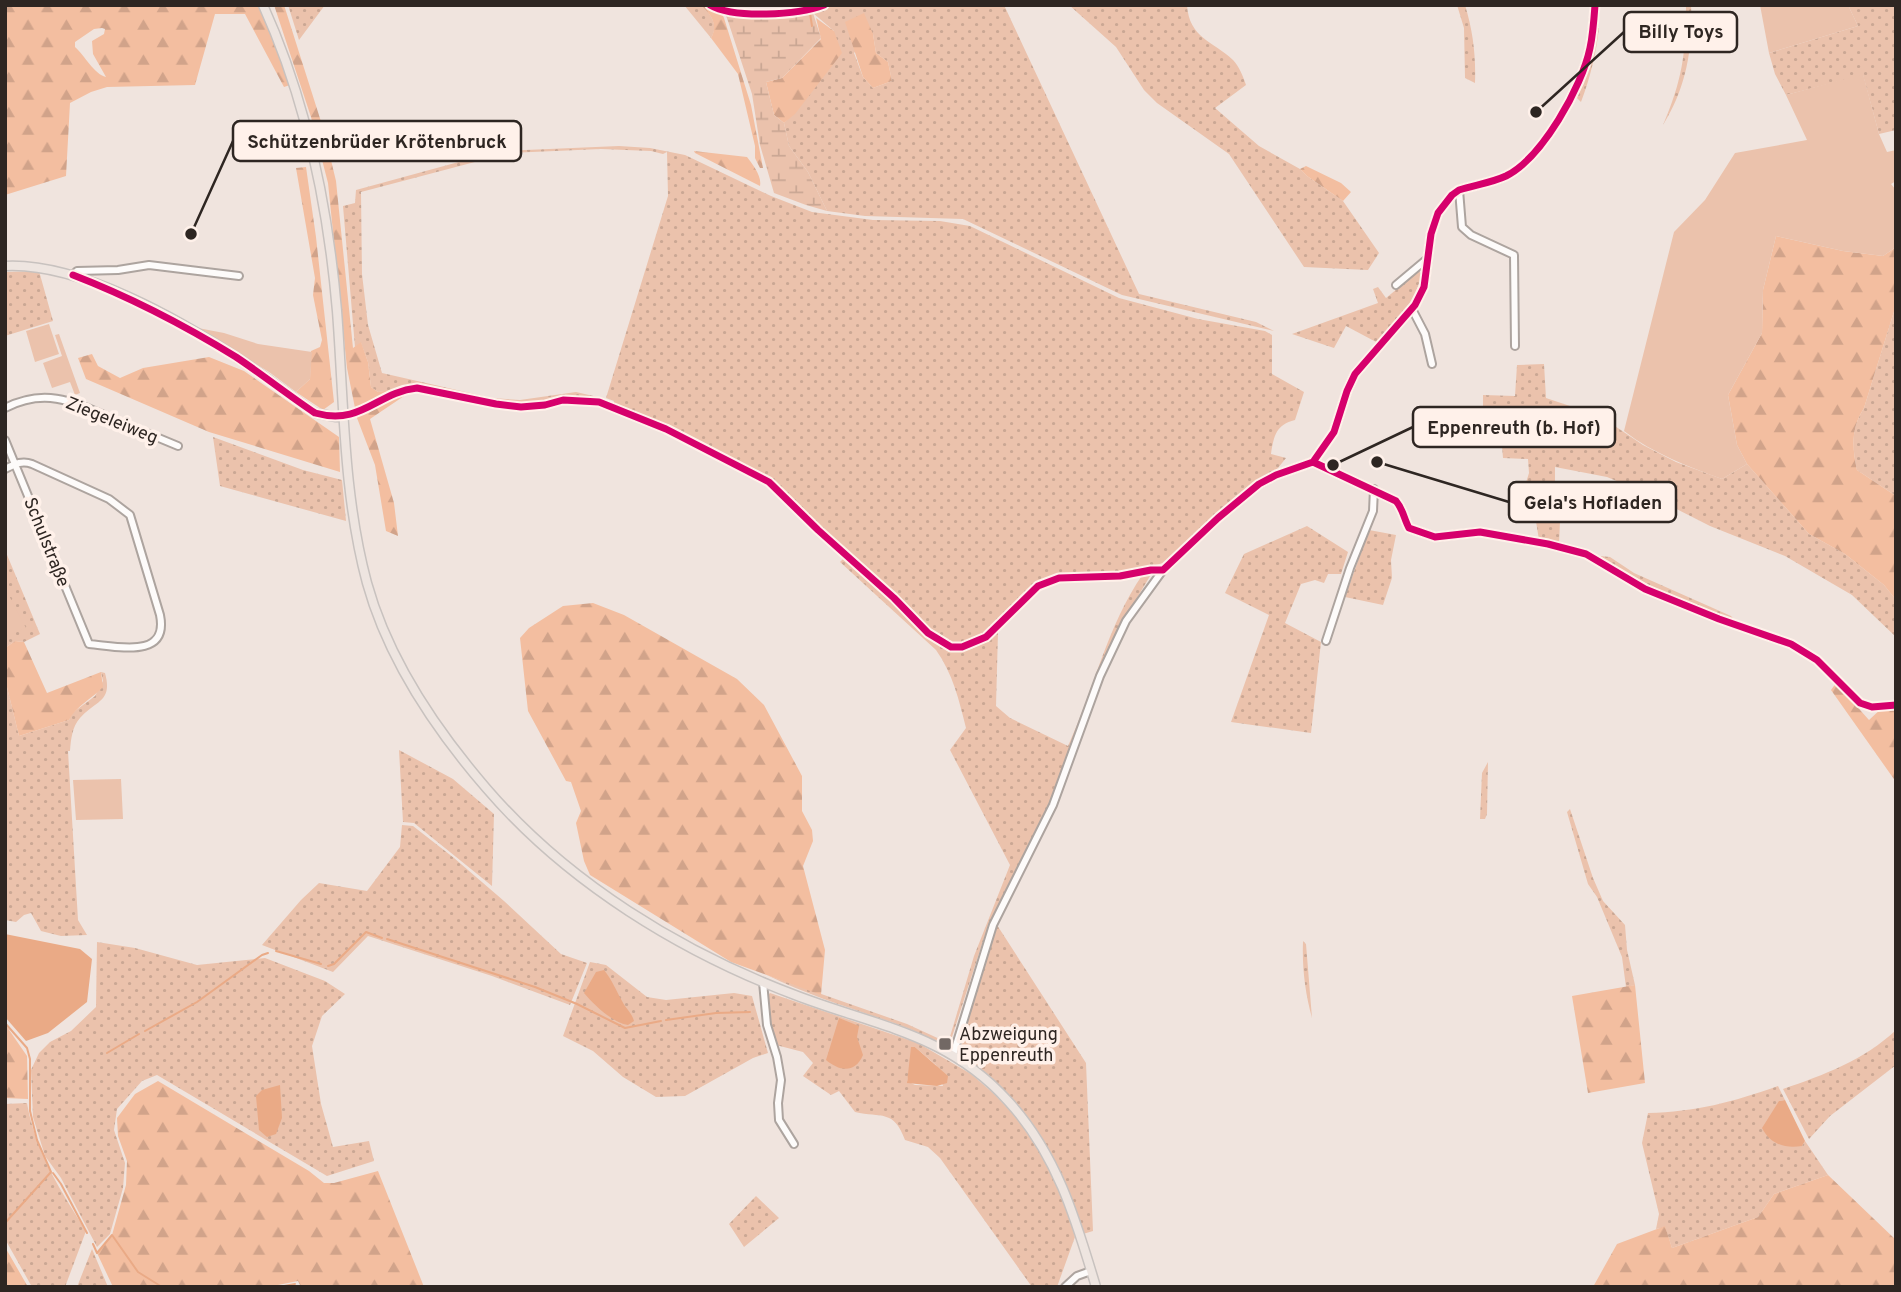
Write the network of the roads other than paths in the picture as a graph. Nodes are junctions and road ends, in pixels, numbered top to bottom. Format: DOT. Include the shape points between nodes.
graph roads {
  1 [pos="263,5"];
  2 [pos="1595,5"];
  3 [pos="1459,190"];
  4 [pos="1427,259"];
  5 [pos="5,266"];
  6 [pos="73,275"];
  7 [pos="239,276"];
  8 [pos="1396,285"];
  9 [pos="1412,309"];
  10 [pos="1515,346"];
  11 [pos="1432,364"];
  12 [pos="5,408"];
  13 [pos="344,416"];
  14 [pos="5,440"];
  15 [pos="178,446"];
  16 [pos="1313,462"];
  17 [pos="15,464"];
  18 [pos="5,469"];
  19 [pos="1374,489"];
  20 [pos="1480,532"];
  21 [pos="1326,641"];
  22 [pos="763,982"];
  23 [pos="953,1055"];
  24 [pos="794,1144"];
  25 [pos="1091,1271"];
  26 [pos="1065,1287"];
  27 [pos="1096,1287"];
  1 -- 13 [label="main road" via="295,84 320,184"];
  2 -- 3 [label="street" via="1581,76 1555,124 1506,176"];
  3 -- 4 [label="street" via="1438,213"];
  3 -- 10 [label="street" via="1462,227 1514,256"];
  4 -- 8 [label="street"];
  4 -- 9 [label="street" via="1424,287"];
  5 -- 6 [label="main road" via="41,267"];
  6 -- 7 [label="street" via="149,265"];
  6 -- 13 [label="main road" via="120,293 209,341 315,412"];
  9 -- 11 [label="street" via="1425,334"];
  9 -- 16 [label="street" via="1356,374 1334,432"];
  12 -- 15 [label="street, Ziegeleiweg" via="53,397 77,402"];
  13 -- 22 [label="main road" via="351,508 368,586 383,628 434,719 488,790 553,855 685,946"];
  14 -- 17 [label="street, Schulstraße"];
  16 -- 19 [label="street"];
  16 -- 23 [label="street" via="1259,484 1218,517 1163,570 1126,621 1100,676 1053,805 993,925"];
  17 -- 17 [label="street, Schulstraße" via="32,464 109,499 130,515 160,615 155,642 147,647 89,644"];
  17 -- 18 [label="street"];
  19 -- 20 [label="street" via="1396,501 1409,528 1436,537"];
  19 -- 21 [label="street" via="1373,511"];
  22 -- 23 [label="main road" via="911,1033"];
  22 -- 24 [label="street" via="767,1025 781,1080 779,1121"];
  23 -- 25 [label="main road" via="1009,1101 1047,1154 1060,1178"];
  25 -- 26 [label="street"];
  25 -- 27 [label="main road"];
}
